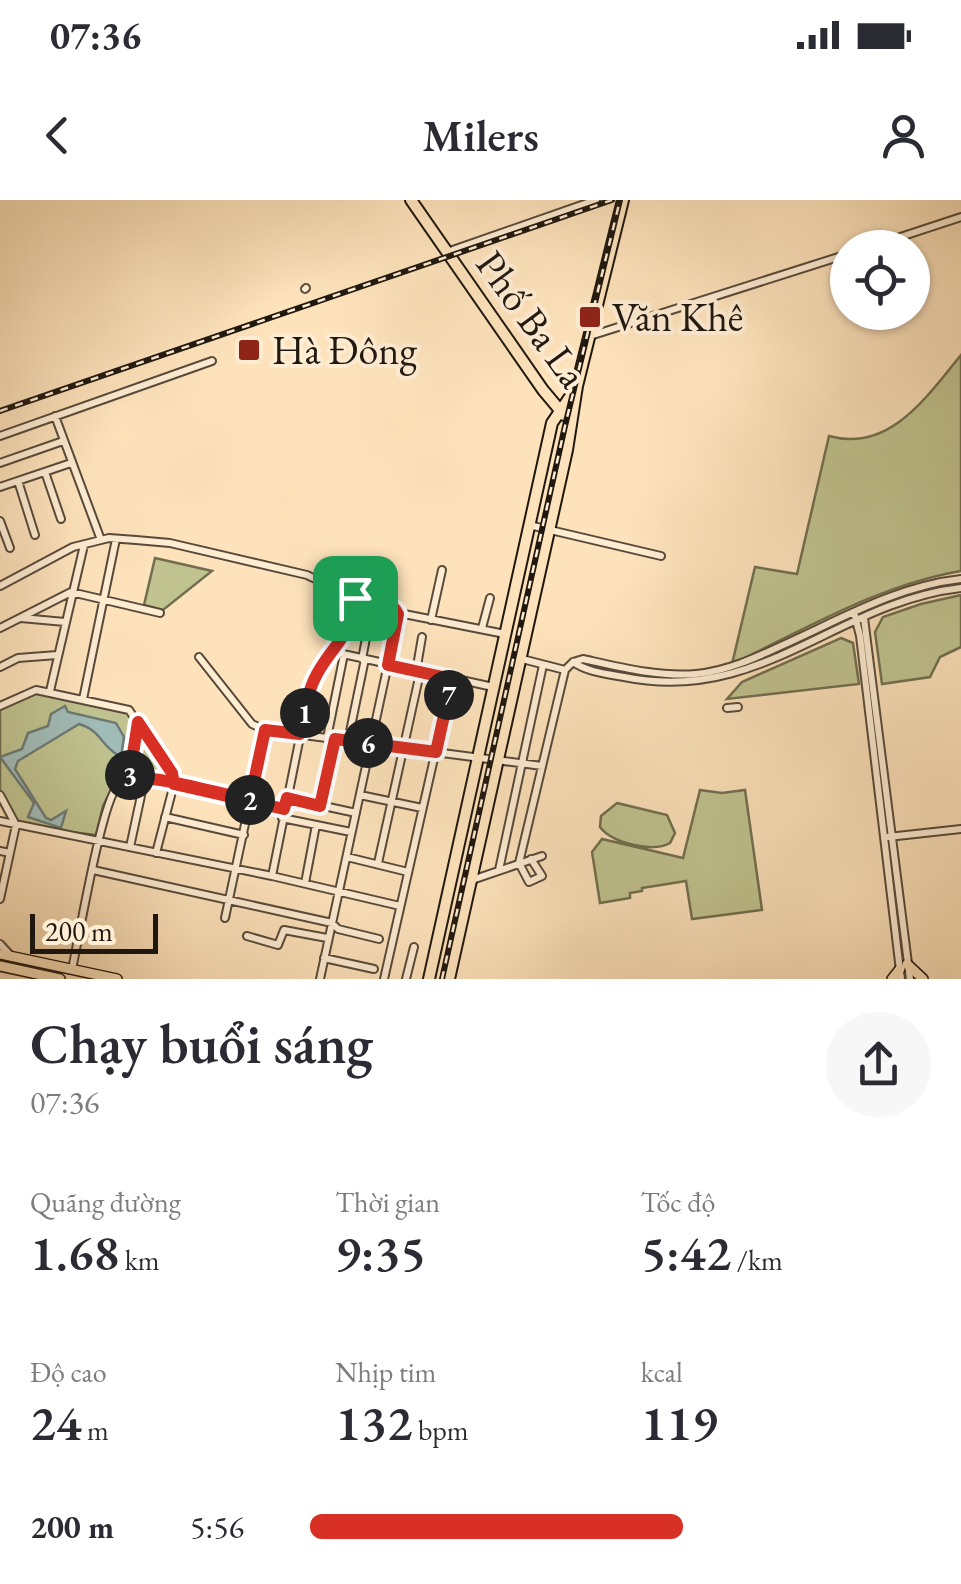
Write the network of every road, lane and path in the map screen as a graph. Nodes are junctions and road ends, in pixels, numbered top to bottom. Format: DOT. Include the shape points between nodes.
graph roads {
  1 [pos="410,200"];
  2 [pos="596,200"];
  3 [pos="623,200"];
  4 [pos="961,217"];
  5 [pos="922,230"];
  6 [pos="446,252"];
  7 [pos="830,260"];
  8 [pos="590,336"];
  9 [pos="212,361"];
  10 [pos="578,386"];
  11 [pos="542,390"];
  12 [pos="560,411"];
  13 [pos="56,416"];
  14 [pos="552,423"];
  15 [pos="571,424"];
  16 [pos="0,436"];
  17 [pos="64,441"];
  18 [pos="0,463"];
  19 [pos="71,463"];
  20 [pos="45,472"];
  21 [pos="18,481"];
  22 [pos="0,488"];
  23 [pos="60,520"];
  24 [pos="0,521"];
  25 [pos="530,525"];
  26 [pos="549,529"];
  27 [pos="35,535"];
  28 [pos="116,539"];
  29 [pos="101,540"];
  30 [pos="84,544"];
  31 [pos="10,548"];
  32 [pos="661,556"];
  33 [pos="442,570"];
  34 [pos="961,578"];
  35 [pos="0,586"];
  36 [pos="961,588"];
  37 [pos="71,592"];
  38 [pos="355,598"];
  39 [pos="490,598"];
  40 [pos="103,599"];
  41 [pos="374,602"];
  42 [pos="160,613"];
  43 [pos="398,614"];
  44 [pos="859,615"];
  45 [pos="20,618"];
  46 [pos="432,620"];
  47 [pos="65,622"];
  48 [pos="0,628"];
  49 [pos="482,628"];
  50 [pos="505,634"];
  51 [pos="422,637"];
  52 [pos="334,652"];
  53 [pos="344,654"];
  54 [pos="58,655"];
  55 [pos="199,657"];
  56 [pos="363,659"];
  57 [pos="520,659"];
  58 [pos="573,662"];
  59 [pos="388,665"];
  60 [pos="543,665"];
  61 [pos="0,667"];
  62 [pos="565,670"];
  63 [pos="418,672"];
  64 [pos="452,679"];
  65 [pos="494,687"];
  66 [pos="50,691"];
  67 [pos="83,699"];
  68 [pos="0,706"];
  69 [pos="738,707"];
  70 [pos="727,708"];
  71 [pos="138,722"];
  72 [pos="265,730"];
  73 [pos="300,734"];
  74 [pos="331,738"];
  75 [pos="348,740"];
  76 [pos="373,744"];
  77 [pos="404,748"];
  78 [pos="436,752"];
  79 [pos="478,756"];
  80 [pos="498,759"];
  81 [pos="520,763"];
  82 [pos="542,766"];
  83 [pos="146,777"];
  84 [pos="129,779"];
  85 [pos="174,784"];
  86 [pos="360,795"];
  87 [pos="0,796"];
  88 [pos="287,798"];
  89 [pos="250,800"];
  90 [pos="392,800"];
  91 [pos="320,806"];
  92 [pos="422,808"];
  93 [pos="284,813"];
  94 [pos="356,814"];
  95 [pos="165,816"];
  96 [pos="0,821"];
  97 [pos="16,825"];
  98 [pos="316,826"];
  99 [pos="961,829"];
  100 [pos="351,832"];
  101 [pos="244,835"];
  102 [pos="888,837"];
  103 [pos="100,840"];
  104 [pos="130,847"];
  105 [pos="0,851"];
  106 [pos="10,853"];
  107 [pos="156,853"];
  108 [pos="542,856"];
  109 [pos="346,857"];
  110 [pos="531,859"];
  111 [pos="378,863"];
  112 [pos="520,863"];
  113 [pos="93,870"];
  114 [pos="238,870"];
  115 [pos="499,870"];
  116 [pos="408,872"];
  117 [pos="272,876"];
  118 [pos="471,881"];
  119 [pos="305,883"];
  120 [pos="2,886"];
  121 [pos="339,892"];
  122 [pos="0,899"];
  123 [pos="229,901"];
  124 [pos="400,906"];
  125 [pos="225,918"];
  126 [pos="332,923"];
  127 [pos="247,936"];
  128 [pos="327,938"];
  129 [pos="379,939"];
  130 [pos="0,944"];
  131 [pos="414,947"];
  132 [pos="0,954"];
  133 [pos="12,956"];
  134 [pos="324,958"];
  135 [pos="2,968"];
  136 [pos="374,969"];
  137 [pos="72,970"];
  138 [pos="903,970"];
  139 [pos="60,979"];
  140 [pos="116,979"];
  141 [pos="320,979"];
  142 [pos="384,979"];
  143 [pos="406,979"];
  144 [pos="429,979"];
  145 [pos="449,979"];
  146 [pos="892,979"];
  147 [pos="910,979"];
  148 [pos="923,979"];
  1 -- 6 [label="highway, Phố Ba La"];
  2 -- 6 [label="street"];
  3 -- 8 [label="highway"];
  4 -- 5 [label="street"];
  6 -- 11 [label="highway, Phố Ba La"];
  7 -- 8 [label="street"];
  8 -- 10 [label="highway"];
  9 -- 13 [label="street"];
  10 -- 11 [label="highway" via="564,398"];
  10 -- 12 [label="highway"];
  10 -- 15 [label="highway"];
  11 -- 12 [label="highway, Phố Ba La"];
  11 -- 14 [label="highway"];
  12 -- 14 [label="highway"];
  12 -- 15 [label="highway, Phố Ba La"];
  13 -- 16 [label="street"];
  13 -- 17 [label="street"];
  14 -- 25 [label="highway"];
  15 -- 26 [label="highway"];
  17 -- 18 [label="street"];
  17 -- 19 [label="street"];
  19 -- 20 [label="street"];
  19 -- 29 [label="street"];
  20 -- 21 [label="street"];
  20 -- 23 [label="street"];
  21 -- 22 [label="street"];
  21 -- 27 [label="street"];
  24 -- 31 [label="street"];
  25 -- 26 [label="street"];
  25 -- 50 [label="highway"];
  26 -- 32 [label="street"];
  26 -- 57 [label="highway"];
  28 -- 29 [label="street"];
  28 -- 38 [label="street" via="170,543 308,574"];
  28 -- 40 [label="street"];
  29 -- 30 [label="street"];
  30 -- 35 [label="street"];
  30 -- 37 [label="street"];
  33 -- 46 [label="street"];
  34 -- 44 [label="street" via="903,590"];
  36 -- 44 [label="street"];
  37 -- 40 [label="street"];
  37 -- 45 [label="street"];
  37 -- 47 [label="street"];
  38 -- 41 [label="street"];
  38 -- 52 [label="street" via="352,623"];
  39 -- 49 [label="street"];
  40 -- 42 [label="street"];
  40 -- 67 [label="street"];
  41 -- 43 [label="street"];
  41 -- 56 [label="street"];
  43 -- 46 [label="street"];
  43 -- 59 [label="street"];
  44 -- 58 [label="street" via="747,662 696,674"];
  44 -- 58 [label="street" via="750,670 716,679 666,684"];
  44 -- 102 [label="street"];
  45 -- 47 [label="street"];
  45 -- 48 [label="street"];
  46 -- 49 [label="street"];
  47 -- 54 [label="street"];
  49 -- 50 [label="street"];
  50 -- 65 [label="highway"];
  51 -- 63 [label="street"];
  52 -- 53 [label="street"];
  52 -- 73 [label="street" via="308,697"];
  53 -- 56 [label="street"];
  53 -- 74 [label="street"];
  54 -- 61 [label="street" via="18,658"];
  54 -- 66 [label="street"];
  55 -- 72 [label="street" via="252,724"];
  56 -- 59 [label="street"];
  56 -- 75 [label="street"];
  57 -- 60 [label="street"];
  57 -- 80 [label="highway"];
  58 -- 62 [label="street"];
  59 -- 63 [label="street"];
  59 -- 76 [label="street"];
  60 -- 62 [label="street"];
  60 -- 81 [label="street"];
  62 -- 82 [label="street"];
  63 -- 64 [label="street"];
  63 -- 77 [label="street"];
  64 -- 65 [label="street"];
  64 -- 78 [label="street"];
  65 -- 79 [label="highway"];
  66 -- 67 [label="street"];
  66 -- 68 [label="street"];
  67 -- 71 [label="street" via="129,710"];
  69 -- 70 [label="street"];
  71 -- 84 [label="street"];
  71 -- 85 [label="street"];
  72 -- 73 [label="street"];
  72 -- 89 [label="street"];
  73 -- 74 [label="street"];
  73 -- 88 [label="street"];
  74 -- 75 [label="street"];
  74 -- 91 [label="street"];
  75 -- 76 [label="street"];
  76 -- 77 [label="street"];
  76 -- 86 [label="street"];
  77 -- 78 [label="street"];
  77 -- 90 [label="street"];
  78 -- 79 [label="street"];
  78 -- 92 [label="street"];
  79 -- 80 [label="street"];
  79 -- 144 [label="highway"];
  80 -- 81 [label="street"];
  80 -- 118 [label="highway"];
  81 -- 82 [label="street"];
  81 -- 115 [label="street"];
  82 -- 112 [label="street"];
  83 -- 84 [label="street"];
  83 -- 85 [label="street"];
  83 -- 104 [label="street"];
  84 -- 103 [label="street" via="114,792"];
  85 -- 89 [label="street"];
  85 -- 95 [label="street"];
  86 -- 90 [label="street"];
  86 -- 94 [label="street"];
  87 -- 97 [label="street"];
  88 -- 91 [label="street"];
  88 -- 93 [label="street"];
  89 -- 93 [label="street"];
  89 -- 101 [label="street"];
  90 -- 92 [label="street"];
  90 -- 111 [label="street"];
  91 -- 94 [label="street"];
  92 -- 116 [label="street"];
  93 -- 98 [label="street"];
  93 -- 117 [label="street"];
  94 -- 100 [label="street"];
  95 -- 101 [label="street"];
  95 -- 107 [label="street"];
  96 -- 97 [label="street"];
  97 -- 103 [label="street"];
  97 -- 106 [label="street"];
  98 -- 100 [label="street"];
  98 -- 119 [label="street"];
  99 -- 102 [label="street"];
  100 -- 109 [label="street"];
  101 -- 114 [label="street"];
  102 -- 138 [label="street"];
  103 -- 104 [label="street"];
  103 -- 113 [label="street"];
  104 -- 107 [label="street"];
  105 -- 106 [label="street"];
  106 -- 120 [label="street"];
  107 -- 114 [label="street"];
  108 -- 110 [label="street"];
  109 -- 111 [label="street"];
  109 -- 121 [label="street"];
  110 -- 112 [label="street"];
  110 -- 112 [label="street" via="542,876 529,882"];
  111 -- 116 [label="street"];
  112 -- 115 [label="street"];
  113 -- 123 [label="street"];
  113 -- 137 [label="street"];
  114 -- 117 [label="street"];
  114 -- 123 [label="street"];
  115 -- 118 [label="street"];
  116 -- 124 [label="street"];
  117 -- 119 [label="street"];
  118 -- 145 [label="highway"];
  119 -- 121 [label="street"];
  120 -- 122 [label="street"];
  121 -- 124 [label="street"];
  121 -- 126 [label="street"];
  123 -- 125 [label="street"];
  123 -- 126 [label="street"];
  124 -- 142 [label="street"];
  126 -- 128 [label="street"];
  126 -- 129 [label="street"];
  127 -- 128 [label="street" via="278,945 284,930"];
  128 -- 134 [label="street"];
  130 -- 133 [label="street"];
  131 -- 143 [label="street"];
  132 -- 133 [label="main road"];
  133 -- 137 [label="main road"];
  134 -- 136 [label="street"];
  134 -- 141 [label="street"];
  135 -- 139 [label="main road"];
  137 -- 140 [label="main road"];
  138 -- 146 [label="main road"];
  138 -- 147 [label="street"];
  138 -- 148 [label="main road"];
}
